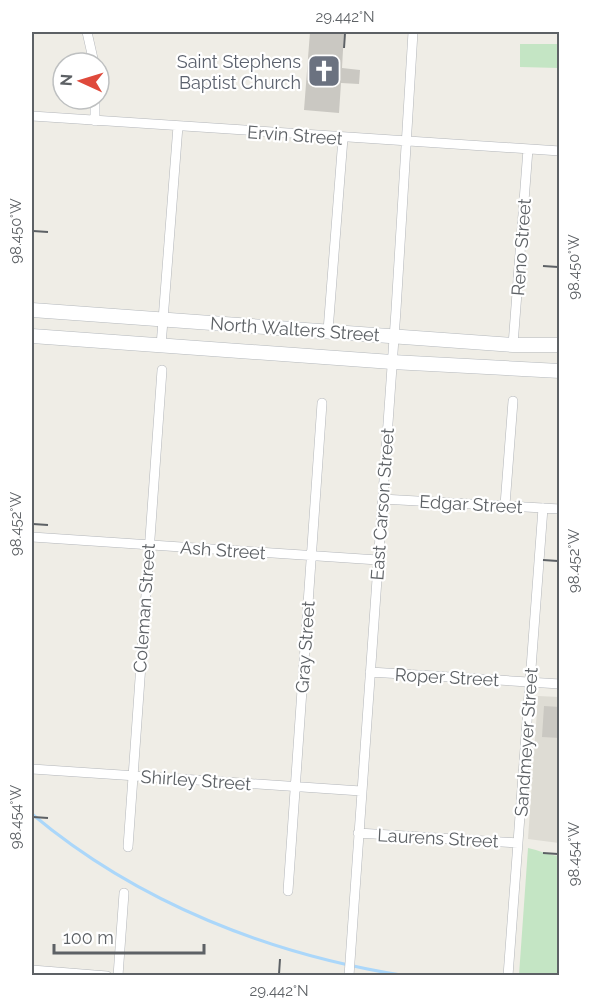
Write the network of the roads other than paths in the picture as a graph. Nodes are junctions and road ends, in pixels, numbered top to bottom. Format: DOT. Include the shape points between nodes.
graph roads {
  1 [pos="87,32"];
  2 [pos="413,32"];
  3 [pos="91,51"];
  4 [pos="95,111"];
  5 [pos="32,117"];
  6 [pos="95,121"];
  7 [pos="178,126"];
  8 [pos="343,138"];
  9 [pos="406,142"];
  10 [pos="528,149"];
  11 [pos="560,152"];
  12 [pos="32,310"];
  13 [pos="164,319"];
  14 [pos="328,331"];
  15 [pos="32,336"];
  16 [pos="394,336"];
  17 [pos="513,345"];
  18 [pos="560,345"];
  19 [pos="161,346"];
  20 [pos="392,362"];
  21 [pos="162,370"];
  22 [pos="560,371"];
  23 [pos="513,401"];
  24 [pos="322,403"];
  25 [pos="382,499"];
  26 [pos="505,505"];
  27 [pos="543,508"];
  28 [pos="560,509"];
  29 [pos="32,537"];
  30 [pos="148,546"];
  31 [pos="311,556"];
  32 [pos="378,560"];
  33 [pos="370,672"];
  34 [pos="530,682"];
  35 [pos="560,684"];
  36 [pos="32,769"];
  37 [pos="133,776"];
  38 [pos="295,786"];
  39 [pos="361,791"];
  40 [pos="358,833"];
  41 [pos="518,843"];
  42 [pos="128,847"];
  43 [pos="288,891"];
  44 [pos="124,893"];
  45 [pos="32,970"];
  46 [pos="349,974"];
  47 [pos="107,975"];
  48 [pos="118,975"];
  49 [pos="508,975"];
  1 -- 3 [label="street"];
  2 -- 9 [label="street, East Carson Street"];
  4 -- 6 [label="street"];
  5 -- 6 [label="street, Ervin Street"];
  6 -- 7 [label="street, Ervin Street"];
  7 -- 8 [label="street, Ervin Street"];
  7 -- 13 [label="street"];
  8 -- 9 [label="street, Ervin Street"];
  8 -- 14 [label="street"];
  9 -- 10 [label="street, Ervin Street"];
  9 -- 16 [label="street, East Carson Street"];
  10 -- 11 [label="street, Ervin Street"];
  10 -- 17 [label="street, Reno Street"];
  12 -- 13 [label="main road, North Walters Street"];
  13 -- 14 [label="main road, North Walters Street"];
  13 -- 19 [label="street"];
  14 -- 16 [label="main road, North Walters Street"];
  15 -- 19 [label="main road, North Walters Street"];
  16 -- 17 [label="main road, North Walters Street"];
  16 -- 20 [label="street, East Carson Street"];
  17 -- 18 [label="main road, North Walters Street"];
  19 -- 20 [label="main road, North Walters Street"];
  20 -- 22 [label="main road, North Walters Street"];
  20 -- 25 [label="street, East Carson Street"];
  21 -- 30 [label="street, Coleman Street"];
  23 -- 26 [label="street"];
  24 -- 31 [label="street, Gray Street"];
  25 -- 26 [label="street, Edgar Street"];
  25 -- 32 [label="street, East Carson Street"];
  26 -- 27 [label="street, Edgar Street"];
  27 -- 28 [label="street, Edgar Street"];
  27 -- 34 [label="street, Sandmeyer Street"];
  29 -- 30 [label="street, Ash Street"];
  30 -- 31 [label="street, Ash Street"];
  30 -- 37 [label="street, Coleman Street"];
  31 -- 32 [label="street, Ash Street"];
  31 -- 38 [label="street, Gray Street"];
  32 -- 33 [label="street, East Carson Street"];
  33 -- 34 [label="street, Roper Street"];
  33 -- 39 [label="street, East Carson Street"];
  34 -- 35 [label="street, Roper Street"];
  34 -- 41 [label="street, Sandmeyer Street"];
  36 -- 37 [label="street, Shirley Street"];
  37 -- 38 [label="street, Shirley Street"];
  37 -- 42 [label="street, Coleman Street"];
  38 -- 39 [label="street, Shirley Street"];
  38 -- 43 [label="street, Gray Street"];
  39 -- 40 [label="street, East Carson Street"];
  40 -- 41 [label="street, Laurens Street"];
  40 -- 46 [label="street, East Carson Street"];
  41 -- 49 [label="street, Sandmeyer Street"];
  44 -- 48 [label="street"];
  45 -- 47 [label="street"];
}
